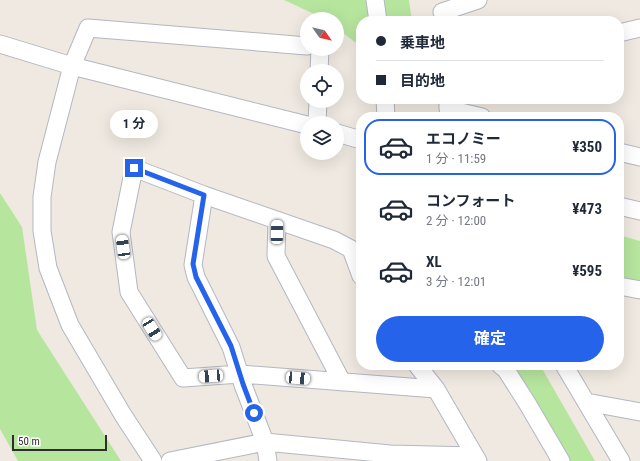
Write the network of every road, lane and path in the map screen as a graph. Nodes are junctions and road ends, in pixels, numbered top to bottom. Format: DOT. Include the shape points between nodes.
graph roads {
  1 [pos="375,0"];
  2 [pos="478,0"];
  3 [pos="442,11"];
  4 [pos="377,16"];
  5 [pos="640,28"];
  6 [pos="624,32"];
  7 [pos="0,44"];
  8 [pos="300,45"];
  9 [pos="72,66"];
  10 [pos="448,104"];
  11 [pos="463,112"];
  12 [pos="300,123"];
  13 [pos="344,135"];
  14 [pos="356,139"];
  15 [pos="624,153"];
  16 [pos="640,157"];
  17 [pos="204,195"];
  18 [pos="624,207"];
  19 [pos="640,211"];
  20 [pos="277,220"];
  21 [pos="356,261"];
  22 [pos="624,287"];
  23 [pos="640,290"];
  24 [pos="421,370"];
  25 [pos="506,370"];
  26 [pos="567,370"];
  27 [pos="240,374"];
  28 [pos="342,382"];
  29 [pos="436,389"];
  30 [pos="586,402"];
  31 [pos="640,412"];
  32 [pos="265,442"];
  33 [pos="477,459"];
  34 [pos="153,461"];
  35 [pos="170,461"];
  36 [pos="268,461"];
  37 [pos="561,461"];
  38 [pos="621,461"];
  1 -- 4 [label="street"];
  2 -- 3 [label="street"];
  5 -- 6 [label="street"];
  7 -- 9 [label="street"];
  8 -- 9 [label="street" via="88,28"];
  9 -- 12 [label="street"];
  9 -- 34 [label="street" via="47,162 42,197 42,231 48,268 70,324"];
  10 -- 11 [label="street" via="448,108"];
  13 -- 14 [label="street"];
  15 -- 16 [label="street"];
  17 -- 20 [label="street"];
  17 -- 27 [label="street" via="193,264 196,277 231,346"];
  17 -- 27 [label="street" via="134,168 121,232 129,292 183,378"];
  18 -- 19 [label="street"];
  20 -- 21 [label="street" via="352,249"];
  20 -- 28 [label="street" via="276,256"];
  22 -- 23 [label="street"];
  24 -- 29 [label="street"];
  25 -- 37 [label="street"];
  26 -- 30 [label="street"];
  27 -- 28 [label="street"];
  27 -- 32 [label="street"];
  28 -- 29 [label="street"];
  29 -- 33 [label="street"];
  30 -- 31 [label="street"];
  30 -- 38 [label="street"];
  32 -- 33 [label="street"];
  32 -- 35 [label="street"];
  32 -- 36 [label="street"];
}
